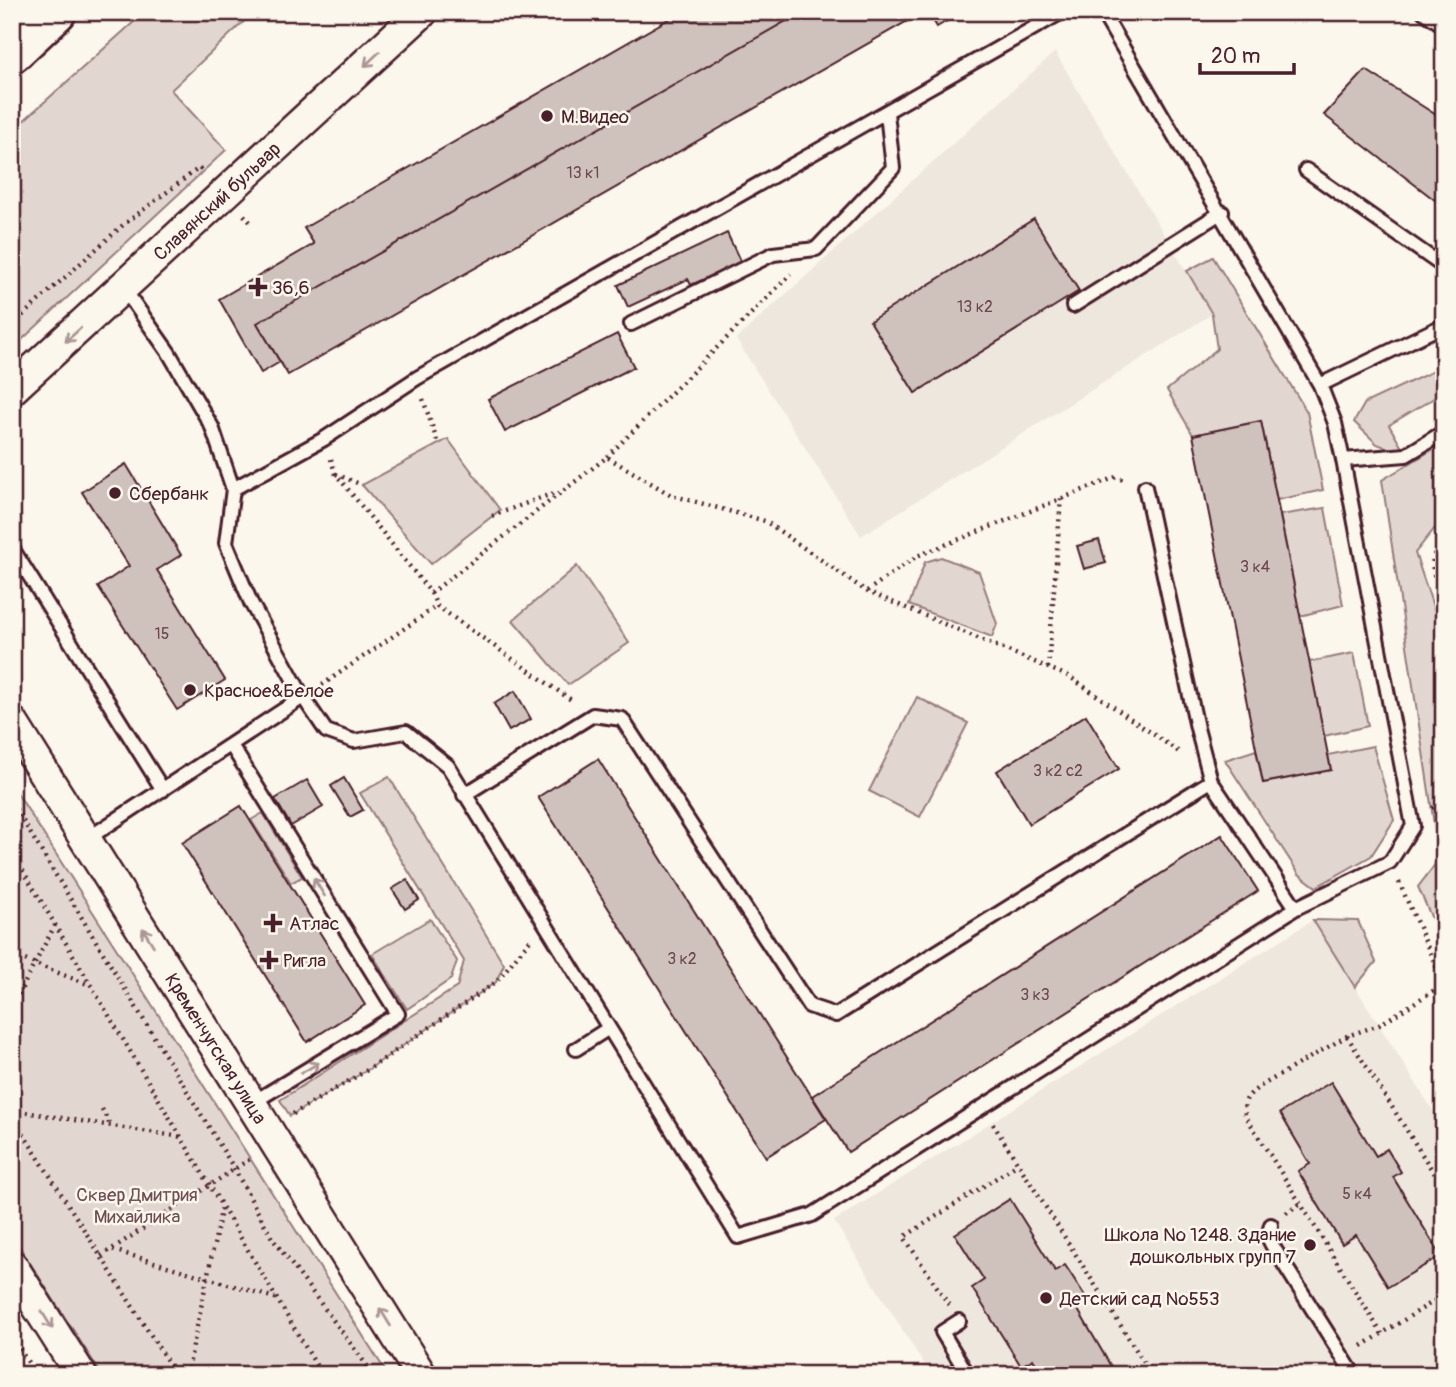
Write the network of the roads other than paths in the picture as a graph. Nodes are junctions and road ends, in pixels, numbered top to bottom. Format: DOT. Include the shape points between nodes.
graph roads {
  1 [pos="56,12"];
  2 [pos="422,12"];
  3 [pos="1062,12"];
  4 [pos="1102,12"];
  5 [pos="1424,12"];
  6 [pos="1444,26"];
  7 [pos="12,53"];
  8 [pos="887,113"];
  9 [pos="1306,170"];
  10 [pos="1222,212"];
  11 [pos="1444,267"];
  12 [pos="124,289"];
  13 [pos="1073,306"];
  14 [pos="631,324"];
  15 [pos="1444,325"];
  16 [pos="1320,385"];
  17 [pos="12,389"];
  18 [pos="1444,432"];
  19 [pos="1343,460"];
  20 [pos="1146,487"];
  21 [pos="233,489"];
  22 [pos="12,548"];
  23 [pos="303,697"];
  24 [pos="12,723"];
  25 [pos="231,745"];
  26 [pos="1210,776"];
  27 [pos="163,790"];
  28 [pos="464,796"];
  29 [pos="87,839"];
  30 [pos="1296,908"];
  31 [pos="609,1028"];
  32 [pos="576,1049"];
  33 [pos="251,1103"];
  34 [pos="1271,1225"];
  35 [pos="12,1266"];
  36 [pos="959,1321"];
  37 [pos="81,1375"];
  38 [pos="421,1375"];
  39 [pos="968,1375"];
  40 [pos="1354,1375"];
  1 -- 7 [label="main road"];
  2 -- 12 [label="street, Славянский бульвар, one-way"];
  3 -- 8 [label="lane"];
  4 -- 10 [label="lane"];
  5 -- 6 [label="lane"];
  8 -- 14 [label="lane" via="893,168 816,249 773,254"];
  8 -- 21 [label="lane" via="417,378 324,439"];
  9 -- 11 [label="lane"];
  10 -- 13 [label="lane"];
  10 -- 16 [label="lane"];
  12 -- 17 [label="street, Славянский бульвар, one-way"];
  12 -- 21 [label="lane" via="169,353 212,427"];
  15 -- 16 [label="lane"];
  16 -- 19 [label="lane"];
  18 -- 19 [label="lane" via="1406,454"];
  19 -- 30 [label="lane" via="1413,826 1390,862"];
  20 -- 26 [label="lane"];
  21 -- 23 [label="lane" via="226,543 251,603"];
  22 -- 27 [label="lane"];
  23 -- 25 [label="lane"];
  23 -- 28 [label="lane" via="326,731 354,741 406,732 448,766"];
  24 -- 29 [label="street, Кременчугская улица"];
  25 -- 27 [label="lane"];
  33 -- 25 [label="lane, one-way" via="398,1014"];
  26 -- 28 [label="lane" via="836,1015 809,1006 622,719 593,715"];
  26 -- 30 [label="lane"];
  27 -- 29 [label="lane"];
  28 -- 31 [label="lane"];
  33 -- 29 [label="street, Кременчугская улица, one-way"];
  30 -- 31 [label="lane" via="812,1215 738,1237"];
  31 -- 32 [label="lane"];
  38 -- 33 [label="street, Кременчугская улица, one-way"];
  34 -- 40 [label="lane" via="1268,1237 1272,1245"];
  35 -- 37 [label="street, one-way"];
  36 -- 39 [label="lane" via="942,1332"];
}
